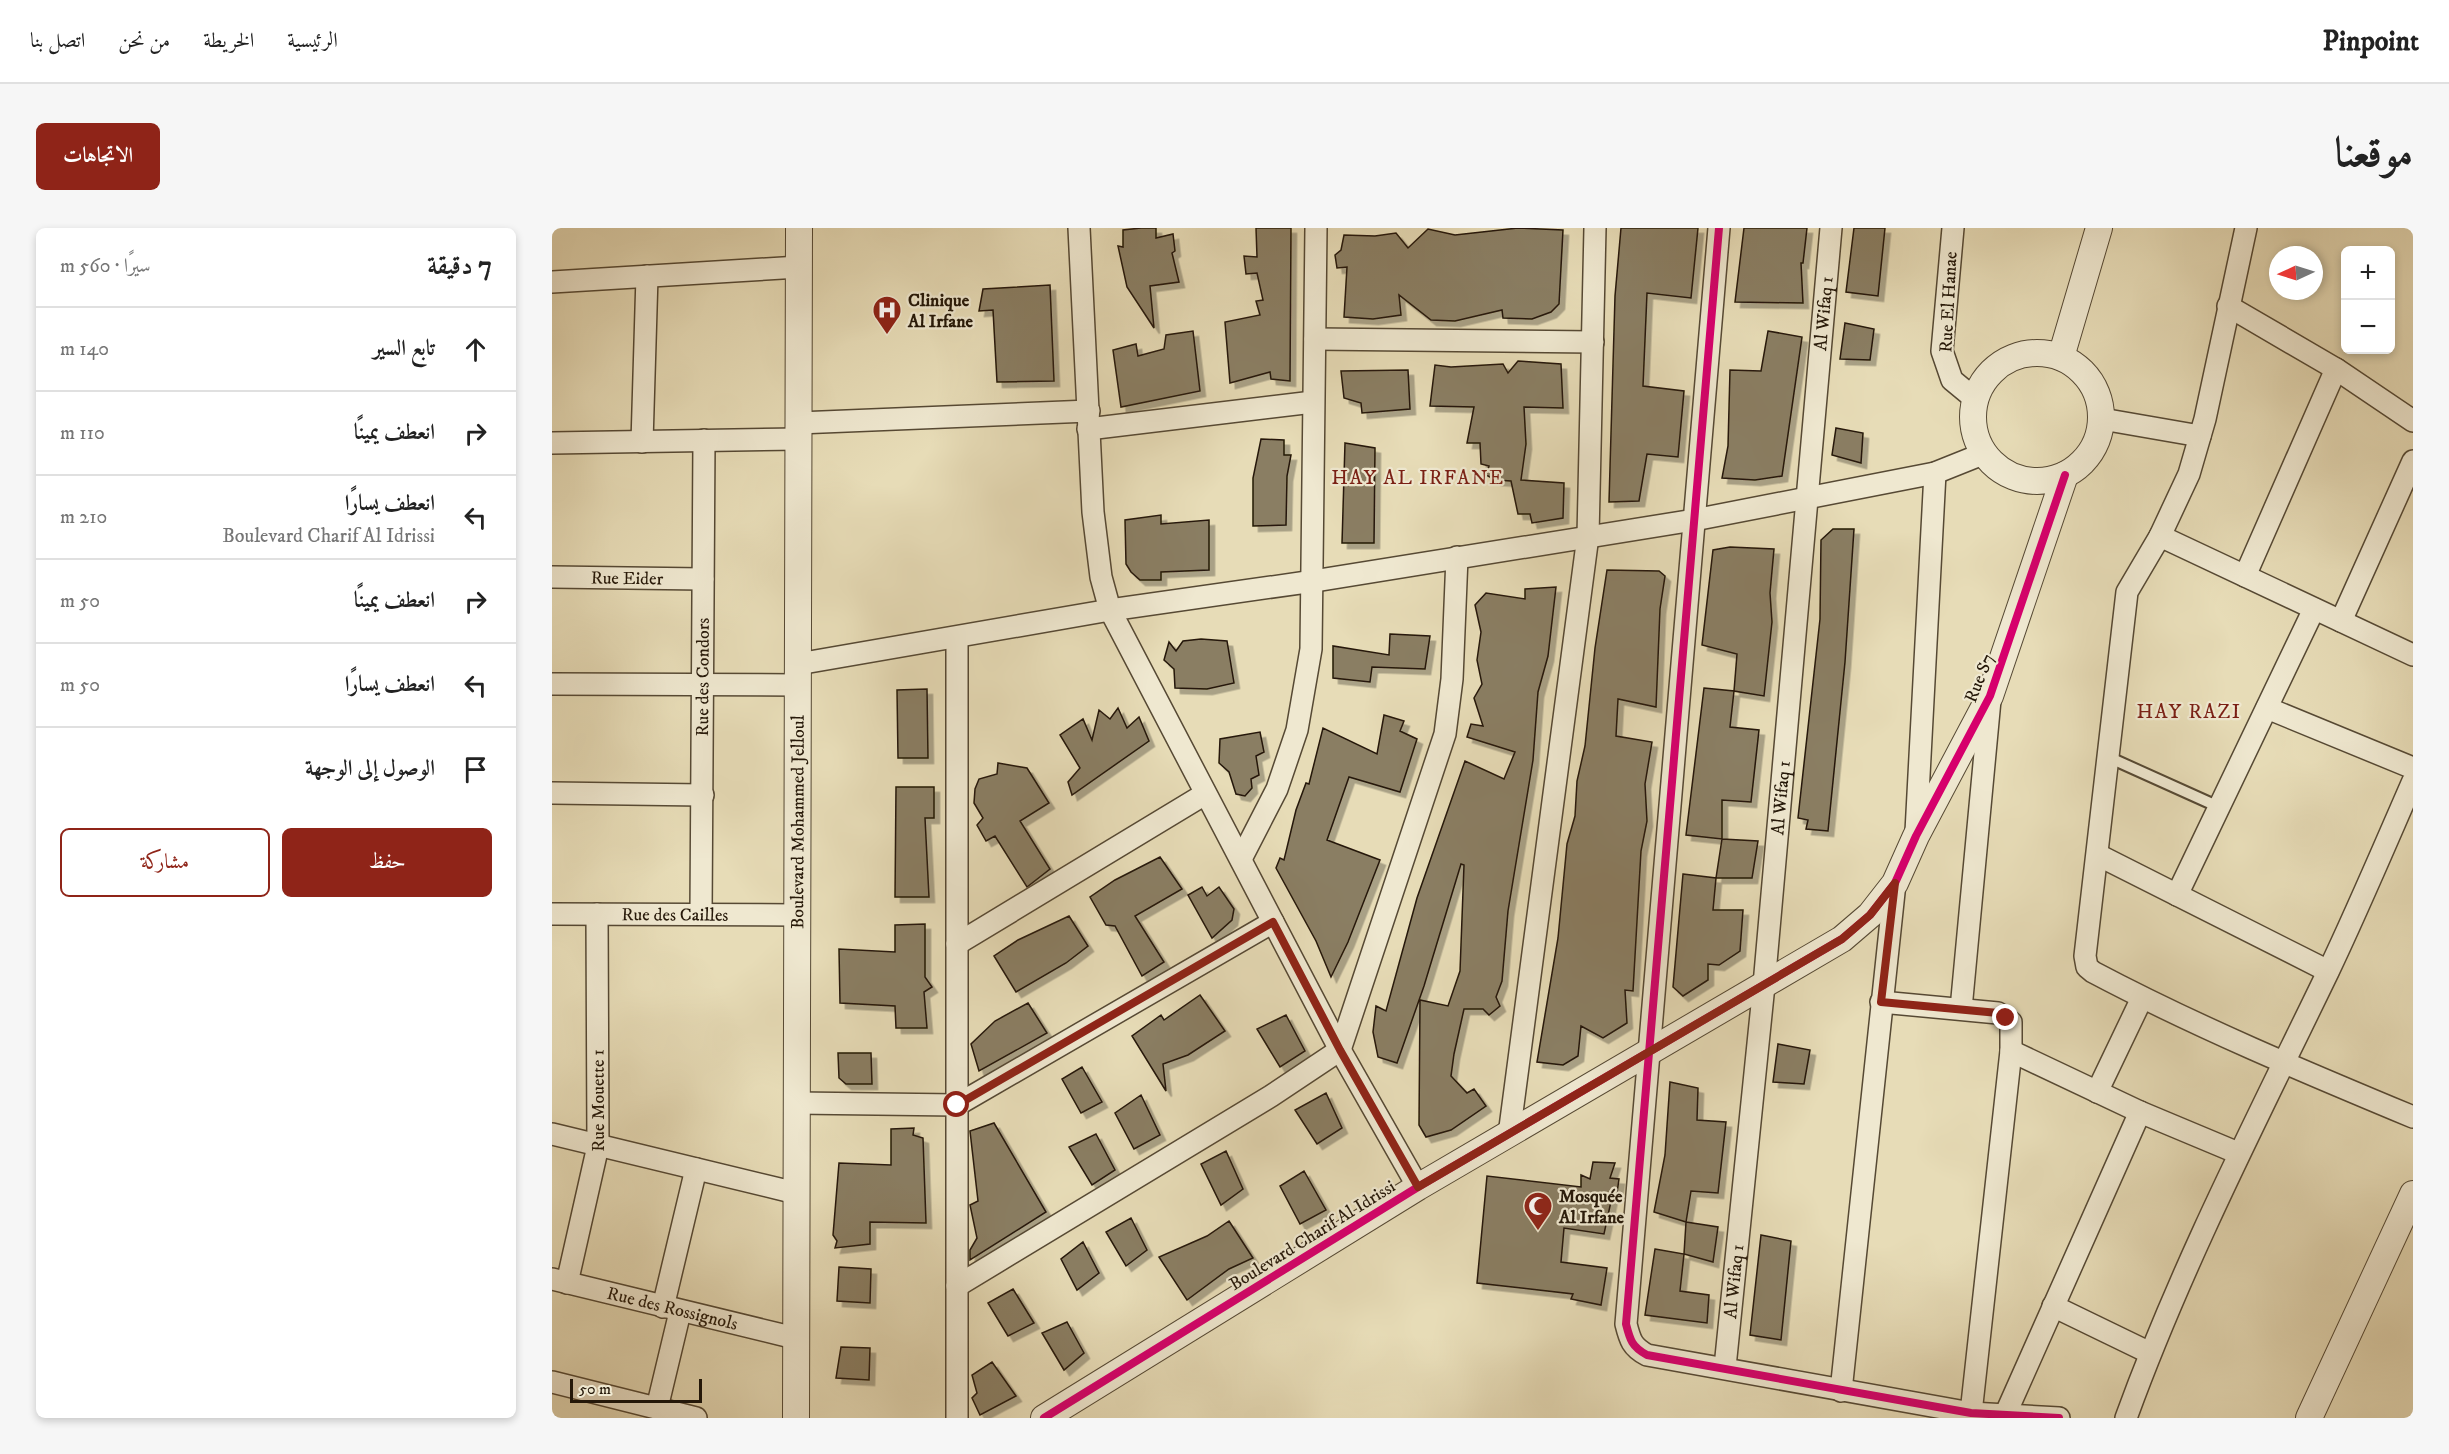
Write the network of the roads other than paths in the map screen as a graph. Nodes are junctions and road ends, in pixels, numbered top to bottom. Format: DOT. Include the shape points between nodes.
graph roads {
  1 [pos="799,228"];
  2 [pos="1079,228"];
  3 [pos="1316,228"];
  4 [pos="1595,228"];
  5 [pos="1719,228"];
  6 [pos="1831,228"];
  7 [pos="1953,228"];
  8 [pos="2099,228"];
  9 [pos="2246,228"];
  10 [pos="799,267"];
  11 [pos="647,276"];
  12 [pos="552,282"];
  13 [pos="2229,306"];
  14 [pos="1315,339"];
  15 [pos="1593,342"];
  16 [pos="2061,357"];
  17 [pos="2336,369"];
  18 [pos="1975,399"];
  19 [pos="1313,402"];
  20 [pos="2102,419"];
  21 [pos="1089,420"];
  22 [pos="2413,421"];
  23 [pos="798,431"];
  24 [pos="2200,436"];
  25 [pos="704,440"];
  26 [pos="642,442"];
  27 [pos="552,443"];
  28 [pos="1985,453"];
  29 [pos="2413,461"];
  30 [pos="1935,473"];
  31 [pos="2065,475"];
  32 [pos="1808,499"];
  33 [pos="1694,520"];
  34 [pos="1588,536"];
  35 [pos="2160,536"];
  36 [pos="1457,557"];
  37 [pos="2245,576"];
  38 [pos="552,577"];
  39 [pos="703,579"];
  40 [pos="1314,581"];
  41 [pos="2314,609"];
  42 [pos="1110,610"];
  43 [pos="2341,621"];
  44 [pos="957,638"];
  45 [pos="2413,655"];
  46 [pos="798,674"];
  47 [pos="552,684"];
  48 [pos="703,686"];
  49 [pos="1990,696"];
  50 [pos="2267,708"];
  51 [pos="2108,757"];
  52 [pos="2413,768"];
  53 [pos="2413,782"];
  54 [pos="552,793"];
  55 [pos="1205,794"];
  56 [pos="703,795"];
  57 [pos="2219,807"];
  58 [pos="1916,836"];
  59 [pos="2097,855"];
  60 [pos="1241,859"];
  61 [pos="1895,883"];
  62 [pos="2177,895"];
  63 [pos="552,914"];
  64 [pos="597,914"];
  65 [pos="701,914"];
  66 [pos="797,915"];
  67 [pos="1273,922"];
  68 [pos="957,944"];
  69 [pos="2328,971"];
  70 [pos="1764,986"];
  71 [pos="2142,998"];
  72 [pos="1881,1002"];
  73 [pos="1961,1009"];
  74 [pos="1340,1050"];
  75 [pos="2011,1051"];
  76 [pos="1649,1052"];
  77 [pos="2283,1063"];
  78 [pos="2097,1092"];
  79 [pos="796,1103"];
  80 [pos="957,1105"];
  81 [pos="2140,1112"];
  82 [pos="2413,1117"];
  83 [pos="552,1134"];
  84 [pos="1509,1135"];
  85 [pos="598,1146"];
  86 [pos="2238,1153"];
  87 [pos="696,1169"];
  88 [pos="1418,1187"];
  89 [pos="796,1193"];
  90 [pos="2413,1194"];
  91 [pos="560,1281"];
  92 [pos="957,1286"];
  93 [pos="2053,1306"];
  94 [pos="671,1309"];
  95 [pos="795,1338"];
  96 [pos="2150,1353"];
  97 [pos="1725,1367"];
  98 [pos="552,1382"];
  99 [pos="1840,1391"];
  100 [pos="657,1408"];
  101 [pos="1971,1413"];
  102 [pos="2006,1413"];
  103 [pos="696,1418"];
  104 [pos="796,1418"];
  105 [pos="957,1418"];
  106 [pos="1044,1418"];
  107 [pos="2059,1418"];
  108 [pos="2126,1418"];
  109 [pos="2309,1418"];
  1 -- 10 [label="street, Boulevard Mohammed Jelloul"];
  2 -- 21 [label="street"];
  3 -- 14 [label="street"];
  4 -- 15 [label="street"];
  5 -- 33 [label="street"];
  6 -- 32 [label="street, Al Wifaq 1"];
  7 -- 18 [label="street, Rue El Hanae" via="1942,351 1952,380"];
  8 -- 16 [label="street"];
  9 -- 13 [label="street"];
  10 -- 11 [label="street"];
  10 -- 23 [label="street, Boulevard Mohammed Jelloul"];
  11 -- 12 [label="street"];
  11 -- 26 [label="street"];
  13 -- 17 [label="street"];
  13 -- 24 [label="street"];
  14 -- 15 [label="street"];
  14 -- 19 [label="street"];
  15 -- 34 [label="street"];
  16 -- 18 [label="street" via="2041,353 2019,355 2000,365 1985,380"];
  16 -- 20 [label="street" via="2093,385"];
  17 -- 22 [label="street"];
  17 -- 37 [label="street"];
  18 -- 28 [label="street" via="1977,436"];
  19 -- 21 [label="street"];
  19 -- 40 [label="street"];
  20 -- 24 [label="street"];
  20 -- 31 [label="street" via="2095,445 2082,463"];
  21 -- 23 [label="street"];
  21 -- 42 [label="street" via="1093,512 1101,577"];
  23 -- 25 [label="street"];
  23 -- 46 [label="street, Boulevard Mohammed Jelloul"];
  24 -- 35 [label="street" via="2189,474"];
  25 -- 26 [label="street"];
  25 -- 39 [label="street, Rue des Condors"];
  26 -- 27 [label="street"];
  28 -- 30 [label="street"];
  28 -- 31 [label="street" via="2012,476 2030,481"];
  29 -- 43 [label="street"];
  30 -- 32 [label="street"];
  30 -- 58 [label="street"];
  31 -- 49 [label="street, Rue S7"];
  32 -- 33 [label="street"];
  32 -- 70 [label="street, Al Wifaq 1"];
  33 -- 34 [label="street"];
  33 -- 76 [label="street"];
  34 -- 36 [label="street"];
  34 -- 84 [label="street"];
  35 -- 37 [label="street"];
  35 -- 51 [label="street" via="2127,592"];
  36 -- 40 [label="street"];
  36 -- 74 [label="street" via="1452,679 1445,734"];
  37 -- 41 [label="street"];
  38 -- 39 [label="street, Rue Eider"];
  39 -- 48 [label="street, Rue des Condors"];
  40 -- 42 [label="street"];
  40 -- 60 [label="street" via="1311,649 1297,730 1277,789"];
  41 -- 43 [label="street"];
  41 -- 50 [label="street"];
  42 -- 44 [label="street"];
  42 -- 55 [label="street"];
  43 -- 45 [label="street"];
  44 -- 46 [label="street"];
  44 -- 68 [label="street"];
  46 -- 48 [label="street"];
  46 -- 66 [label="street, Boulevard Mohammed Jelloul"];
  47 -- 48 [label="street"];
  48 -- 56 [label="street, Rue des Condors"];
  49 -- 58 [label="street, Rue S7"];
  49 -- 73 [label="street"];
  50 -- 52 [label="street"];
  50 -- 57 [label="street"];
  51 -- 57 [label="lane"];
  51 -- 59 [label="street"];
  53 -- 69 [label="street"];
  54 -- 56 [label="street"];
  55 -- 60 [label="street"];
  55 -- 68 [label="street"];
  56 -- 65 [label="street, Rue des Condors"];
  57 -- 62 [label="street"];
  58 -- 61 [label="street, Rue S7"];
  59 -- 62 [label="street"];
  59 -- 71 [label="street" via="2087,967"];
  60 -- 67 [label="street"];
  61 -- 70 [label="street, Boulevard Charif Al Idrissi" via="1870,915 1842,939"];
  61 -- 72 [label="street"];
  62 -- 69 [label="street"];
  63 -- 64 [label="street, Rue des Cailles"];
  64 -- 65 [label="street, Rue des Cailles"];
  64 -- 85 [label="street, Rue Mouette 1"];
  65 -- 66 [label="street, Rue des Cailles"];
  66 -- 79 [label="street, Boulevard Mohammed Jelloul"];
  67 -- 74 [label="street"];
  67 -- 80 [label="street"];
  68 -- 80 [label="street"];
  69 -- 77 [label="street"];
  70 -- 76 [label="street, Boulevard Charif Al Idrissi"];
  70 -- 97 [label="street, Al Wifaq 1"];
  71 -- 77 [label="street"];
  71 -- 78 [label="street"];
  72 -- 73 [label="street"];
  72 -- 99 [label="street"];
  73 -- 75 [label="street" via="1998,1013 2011,1022"];
  74 -- 88 [label="street"];
  74 -- 92 [label="street"];
  75 -- 78 [label="street"];
  75 -- 101 [label="street"];
  76 -- 84 [label="street, Boulevard Charif Al Idrissi"];
  76 -- 97 [label="street" via="1626,1324 1630,1342 1647,1355"];
  77 -- 82 [label="street"];
  77 -- 86 [label="street"];
  78 -- 81 [label="street"];
  79 -- 80 [label="street"];
  79 -- 89 [label="street, Boulevard Mohammed Jelloul"];
  80 -- 92 [label="street"];
  81 -- 86 [label="street"];
  81 -- 93 [label="street"];
  83 -- 85 [label="street"];
  84 -- 88 [label="street, Boulevard Charif Al Idrissi"];
  85 -- 87 [label="street"];
  85 -- 91 [label="street, Rue Mouette 1"];
  86 -- 96 [label="street"];
  87 -- 89 [label="street"];
  87 -- 94 [label="street"];
  88 -- 106 [label="street, Boulevard Charif Al Idrissi"];
  89 -- 95 [label="street, Boulevard Mohammed Jelloul"];
  90 -- 109 [label="street"];
  91 -- 94 [label="street, Rue des Rossignols"];
  92 -- 105 [label="street"];
  93 -- 96 [label="street"];
  93 -- 102 [label="street"];
  94 -- 95 [label="street, Rue des Rossignols"];
  94 -- 100 [label="street"];
  95 -- 104 [label="street, Boulevard Mohammed Jelloul"];
  96 -- 108 [label="street"];
  97 -- 99 [label="street"];
  98 -- 100 [label="street"];
  99 -- 101 [label="street"];
  100 -- 103 [label="street"];
  101 -- 102 [label="street"];
  102 -- 107 [label="street"];
}
